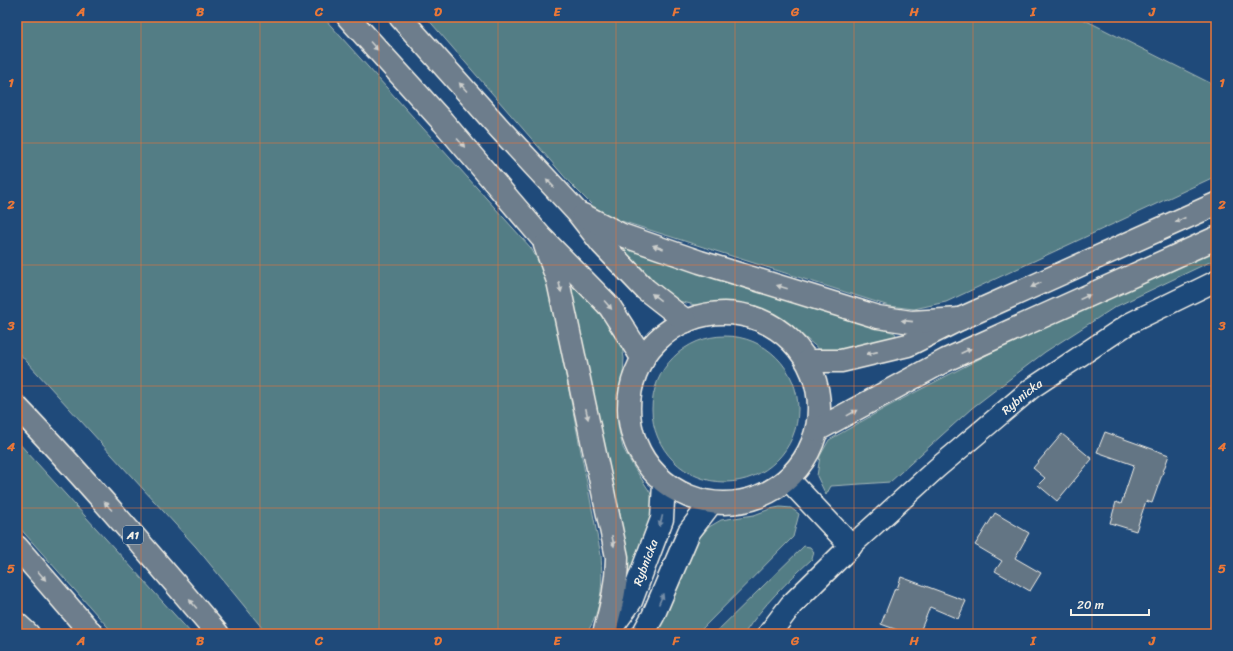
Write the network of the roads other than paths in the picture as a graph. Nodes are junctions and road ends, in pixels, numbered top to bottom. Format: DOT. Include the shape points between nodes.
graph roads {
  1 [pos="348,17"];
  2 [pos="400,17"];
  3 [pos="1216,204"];
  4 [pos="577,212"];
  5 [pos="541,237"];
  6 [pos="1216,238"];
  7 [pos="1216,281"];
  8 [pos="960,319"];
  9 [pos="686,321"];
  10 [pos="643,359"];
  11 [pos="808,361"];
  12 [pos="17,397"];
  13 [pos="17,407"];
  14 [pos="817,430"];
  15 [pos="46,437"];
  16 [pos="788,479"];
  17 [pos="664,482"];
  18 [pos="711,503"];
  19 [pos="851,546"];
  20 [pos="17,547"];
  21 [pos="17,624"];
  22 [pos="28,634"];
  23 [pos="92,634"];
  24 [pos="218,634"];
  25 [pos="605,634"];
  26 [pos="643,634"];
  27 [pos="770,634"];
  1 -- 5 [label="main road, one-way" via="443,122"];
  4 -- 2 [label="main road, one-way"];
  3 -- 8 [label="main road, one-way"];
  8 -- 4 [label="main road, one-way" via="911,322 878,317 622,235"];
  9 -- 4 [label="main road, one-way" via="645,289 602,244"];
  5 -- 10 [label="main road, one-way" via="610,306"];
  5 -- 25 [label="main road, one-way" via="558,281 617,557 614,596"];
  14 -- 6 [label="main road, one-way" via="946,360"];
  7 -- 19 [label="street, Rybnicka" via="1130,323 1032,388 937,468"];
  8 -- 11 [label="main road, one-way" via="908,345 841,360"];
  9 -- 10 [label="main road" via="669,330"];
  9 -- 11 [label="main road" via="705,315 745,315 781,332 796,345"];
  10 -- 17 [label="main road" via="630,396 632,428 640,452 650,469"];
  11 -- 14 [label="main road" via="819,395 820,413"];
  12 -- 15 [label="main road"];
  13 -- 15 [label="main road, A1"];
  14 -- 16 [label="main road" via="811,448 801,465"];
  24 -- 15 [label="main road, A1, one-way"];
  16 -- 18 [label="main road" via="772,491 752,500 732,504"];
  16 -- 19 [label="street"];
  17 -- 18 [label="main road" via="678,492"];
  17 -- 25 [label="street, Rybnicka, one-way" via="662,519 631,601"];
  26 -- 18 [label="street, one-way" via="689,532"];
  19 -- 27 [label="street" via="791,605"];
  20 -- 23 [label="main road, one-way"];
  21 -- 22 [label="main road"];
}
